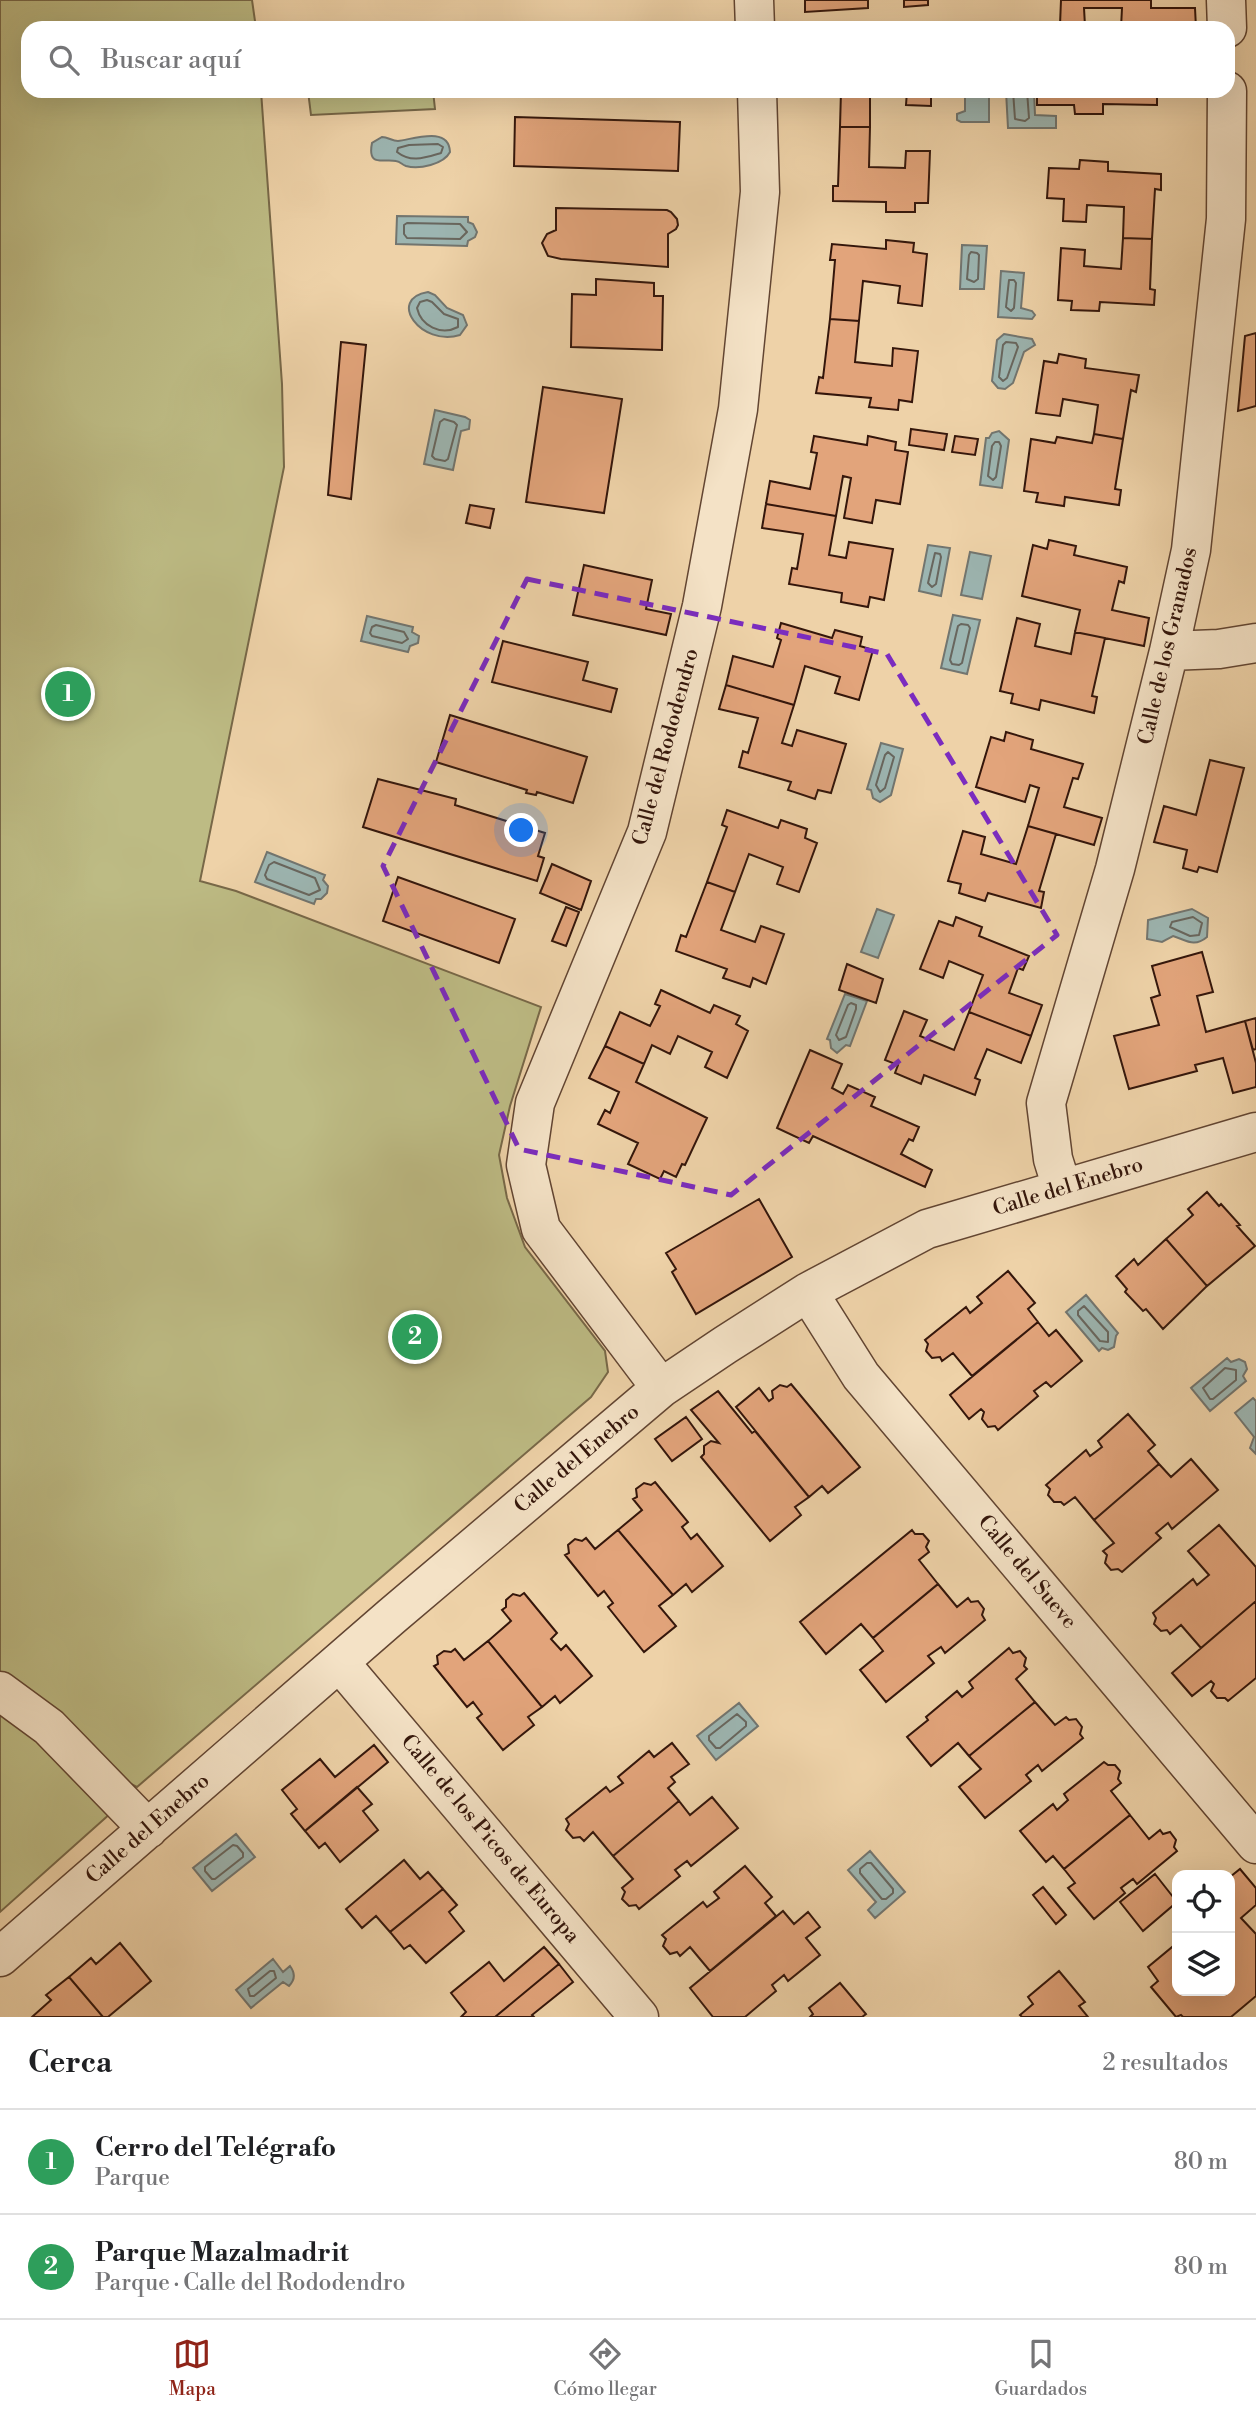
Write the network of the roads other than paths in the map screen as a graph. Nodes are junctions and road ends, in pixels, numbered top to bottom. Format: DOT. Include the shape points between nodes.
graph roads {
  1 [pos="754,0"];
  2 [pos="1226,0"];
  3 [pos="755,21"];
  4 [pos="1227,21"];
  5 [pos="757,98"];
  6 [pos="1227,98"];
  7 [pos="1256,643"];
  8 [pos="1169,651"];
  9 [pos="1256,1132"];
  10 [pos="1062,1188"];
  11 [pos="808,1292"];
  12 [pos="661,1388"];
  13 [pos="340,1663"];
  14 [pos="0,1691"];
  15 [pos="148,1829"];
  16 [pos="1256,1844"];
  17 [pos="0,1957"];
  18 [pos="639,2017"];
  1 -- 3 [label="street"];
  2 -- 4 [label="street"];
  5 -- 12 [label="street, Calle del Rododendro" via="760,192 738,409 702,606 647,832 535,1103 526,1165 541,1229"];
  6 -- 8 [label="street, Calle de los Granados" via="1226,219 1191,550"];
  7 -- 8 [label="street"];
  8 -- 10 [label="street, Calle de los Granados" via="1115,869 1046,1103 1052,1159"];
  9 -- 10 [label="street, Calle del Enebro"];
  10 -- 11 [label="street, Calle del Enebro" via="927,1229"];
  11 -- 12 [label="street, Calle del Enebro"];
  11 -- 16 [label="street, Calle del Sueve" via="861,1376"];
  12 -- 13 [label="street, Calle del Enebro"];
  13 -- 15 [label="street, Calle del Enebro"];
  13 -- 18 [label="street, Calle de los Picos de Europa"];
  14 -- 15 [label="street" via="50,1727"];
  15 -- 17 [label="street, Calle del Enebro"];
}
